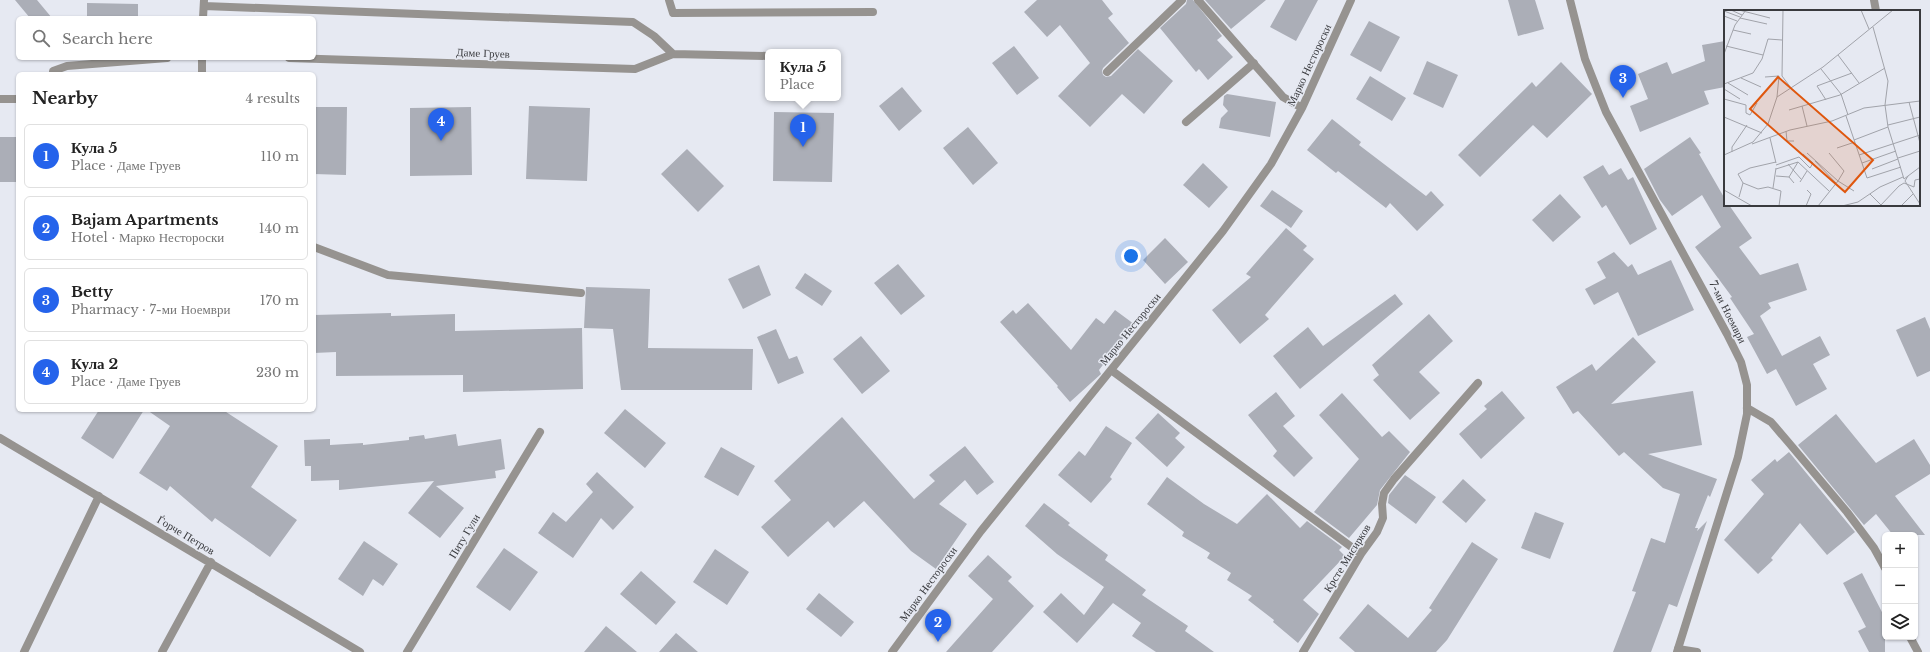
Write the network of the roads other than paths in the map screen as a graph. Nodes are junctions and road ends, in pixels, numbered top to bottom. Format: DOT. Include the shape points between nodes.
graph roads {
  1 [pos="669,0"];
  2 [pos="1182,0"];
  3 [pos="1198,0"];
  4 [pos="1351,0"];
  5 [pos="1570,0"];
  6 [pos="1874,0"];
  7 [pos="204,3"];
  8 [pos="1876,10"];
  9 [pos="874,12"];
  10 [pos="203,16"];
  11 [pos="672,54"];
  12 [pos="765,56"];
  13 [pos="316,59"];
  14 [pos="142,60"];
  15 [pos="202,60"];
  16 [pos="1254,63"];
  17 [pos="53,72"];
  18 [pos="202,72"];
  19 [pos="1107,72"];
  20 [pos="0,98"];
  21 [pos="16,99"];
  22 [pos="1302,108"];
  23 [pos="1186,122"];
  24 [pos="316,248"];
  25 [pos="581,293"];
  26 [pos="1111,370"];
  27 [pos="1478,382"];
  28 [pos="1747,408"];
  29 [pos="540,432"];
  30 [pos="0,438"];
  31 [pos="99,496"];
  32 [pos="1361,554"];
  33 [pos="211,562"];
  34 [pos="1882,563"];
  35 [pos="1912,640"];
  36 [pos="1678,651"];
  37 [pos="24,652"];
  38 [pos="162,652"];
  39 [pos="360,652"];
  40 [pos="407,652"];
  41 [pos="892,652"];
  42 [pos="1303,652"];
  43 [pos="1697,652"];
  44 [pos="1918,652"];
  1 -- 9 [label="street" via="673,13"];
  2 -- 19 [label="street"];
  3 -- 16 [label="street"];
  4 -- 22 [label="street, Марко Нестороски"];
  5 -- 28 [label="street, 7-ми Ноември" via="1585,59 1606,112 1741,362 1747,385"];
  6 -- 8 [label="street"];
  7 -- 10 [label="street"];
  7 -- 11 [label="street" via="633,22 654,36"];
  11 -- 12 [label="street, Даме Груев"];
  11 -- 13 [label="street, Даме Груев" via="635,69"];
  14 -- 17 [label="street" via="67,66"];
  15 -- 18 [label="street"];
  16 -- 22 [label="street" via="1283,97"];
  16 -- 23 [label="street"];
  20 -- 21 [label="street"];
  22 -- 26 [label="street, Марко Нестороски" via="1271,164 1223,231"];
  24 -- 25 [label="street" via="388,275"];
  26 -- 32 [label="street"];
  26 -- 41 [label="street, Марко Нестороски" via="980,531"];
  27 -- 32 [label="street, Крсте Мисирков" via="1384,493 1383,518 1377,532"];
  28 -- 34 [label="street" via="1771,422 1847,512"];
  28 -- 36 [label="street, 7-ми Ноември" via="1738,457"];
  29 -- 40 [label="street, Питу Гули"];
  30 -- 31 [label="street, Ѓорче Петров"];
  31 -- 33 [label="street, Ѓорче Петров"];
  31 -- 37 [label="street"];
  32 -- 42 [label="street, Крсте Мисирков"];
  33 -- 38 [label="street"];
  33 -- 39 [label="street, Ѓорче Петров"];
  35 -- 44 [label="street"];
  36 -- 43 [label="street"];
}
